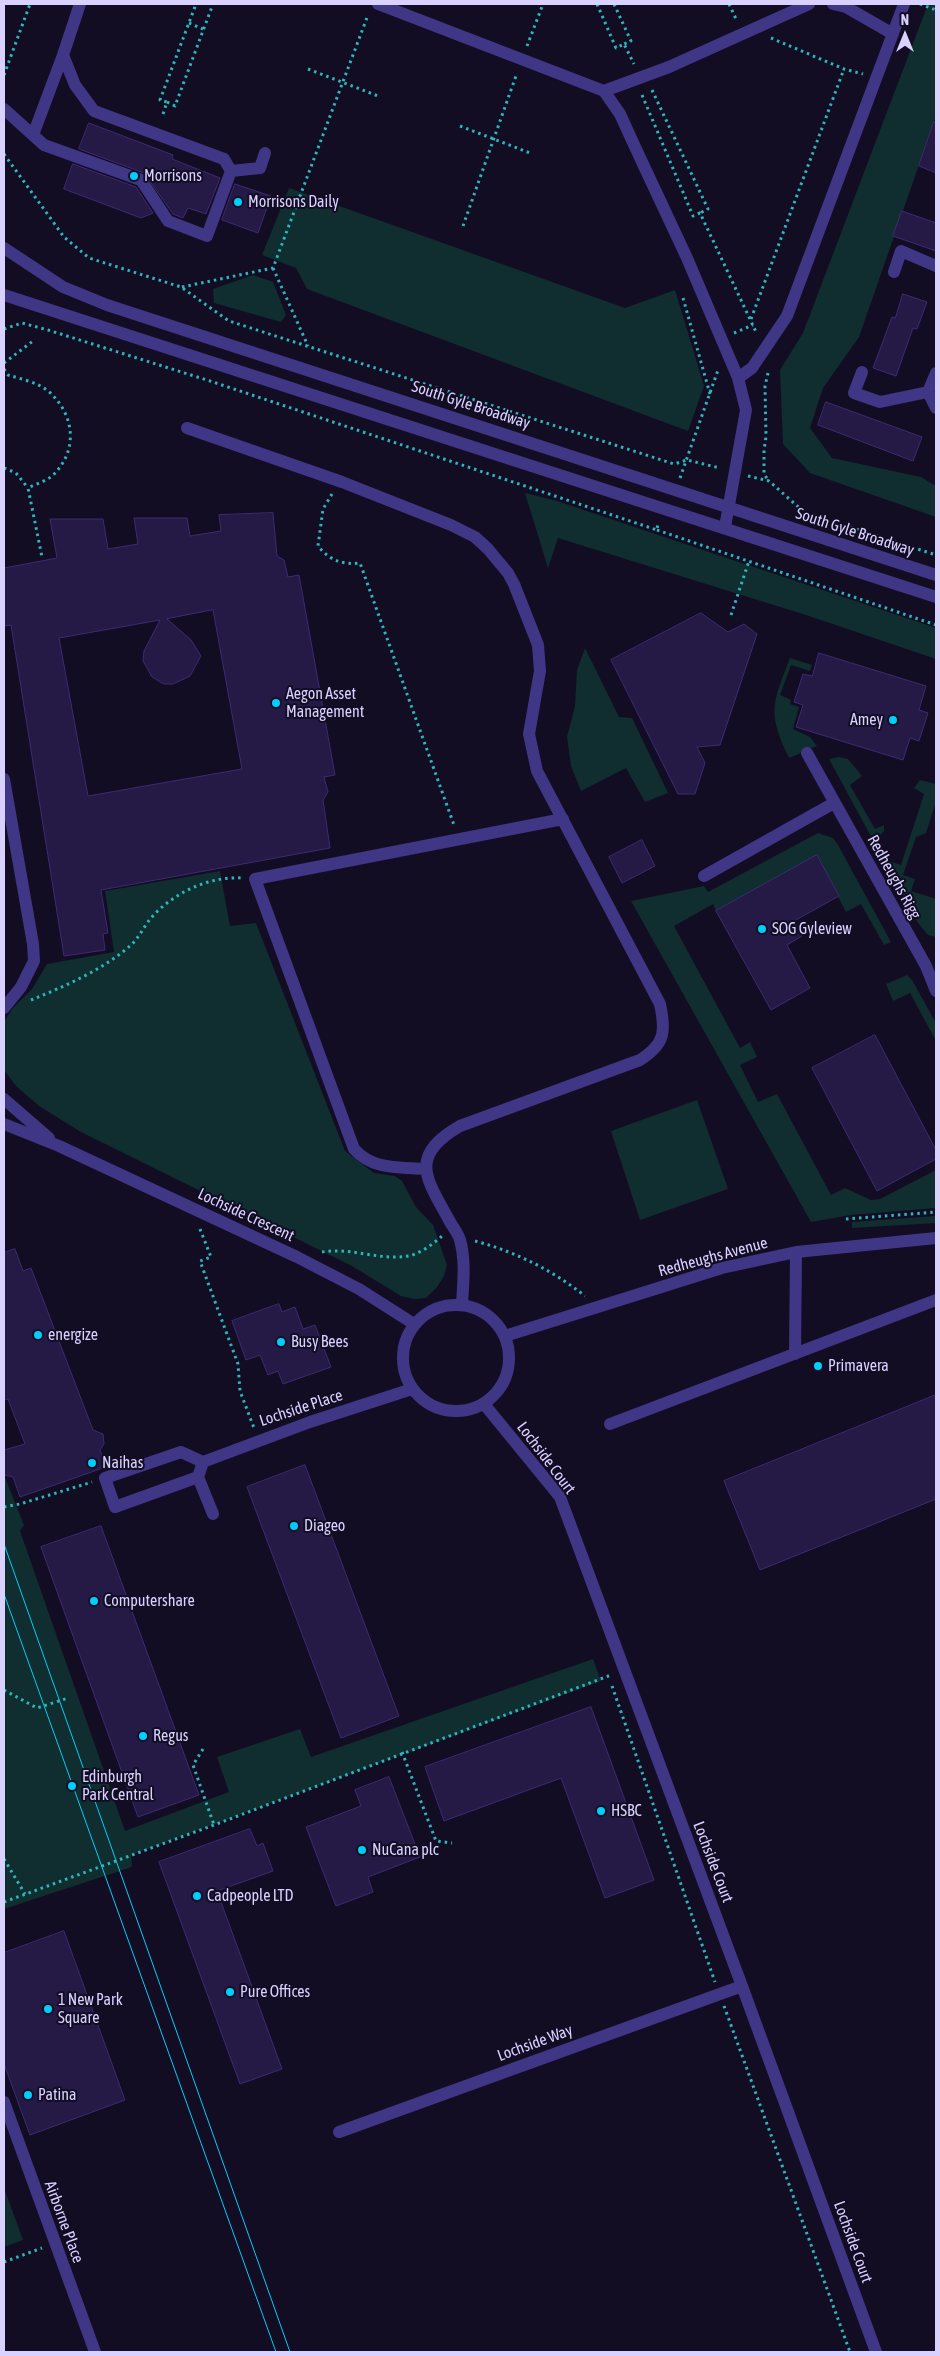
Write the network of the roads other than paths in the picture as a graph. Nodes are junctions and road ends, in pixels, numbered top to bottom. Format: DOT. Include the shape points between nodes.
graph roads {
  1 [pos="80,4"];
  2 [pos="809,4"];
  3 [pos="833,4"];
  4 [pos="904,4"];
  5 [pos="373,8"];
  6 [pos="893,34"];
  7 [pos="63,55"];
  8 [pos="604,91"];
  9 [pos="4,109"];
  10 [pos="33,135"];
  11 [pos="265,153"];
  12 [pos="231,171"];
  13 [pos="4,248"];
  14 [pos="936,266"];
  15 [pos="894,272"];
  16 [pos="4,295"];
  17 [pos="862,372"];
  18 [pos="936,372"];
  19 [pos="738,378"];
  20 [pos="928,392"];
  21 [pos="936,408"];
  22 [pos="187,428"];
  23 [pos="727,508"];
  24 [pos="725,527"];
  25 [pos="936,575"];
  26 [pos="936,597"];
  27 [pos="807,753"];
  28 [pos="4,779"];
  29 [pos="834,803"];
  30 [pos="563,818"];
  31 [pos="704,876"];
  32 [pos="931,964"];
  33 [pos="936,991"];
  34 [pos="4,1008"];
  35 [pos="4,1099"];
  36 [pos="4,1124"];
  37 [pos="58,1146"];
  38 [pos="424,1169"];
  39 [pos="936,1238"];
  40 [pos="796,1252"];
  41 [pos="936,1300"];
  42 [pos="462,1305"];
  43 [pos="414,1324"];
  44 [pos="505,1336"];
  45 [pos="795,1354"];
  46 [pos="412,1389"];
  47 [pos="484,1404"];
  48 [pos="610,1424"];
  49 [pos="203,1462"];
  50 [pos="198,1478"];
  51 [pos="213,1514"];
  52 [pos="742,1986"];
  53 [pos="4,2102"];
  54 [pos="339,2132"];
  55 [pos="94,2352"];
  56 [pos="876,2352"];
  1 -- 7 [label="street"];
  2 -- 8 [label="street" via="669,67"];
  3 -- 6 [label="street" via="846,7"];
  4 -- 6 [label="street"];
  5 -- 8 [label="street"];
  6 -- 19 [label="street" via="787,316 752,368"];
  7 -- 10 [label="street"];
  7 -- 12 [label="street" via="75,85 94,110 224,159"];
  8 -- 19 [label="street" via="620,114"];
  9 -- 10 [label="street"];
  10 -- 12 [label="street" via="44,145 141,180 168,222 206,236"];
  11 -- 12 [label="street" via="260,168"];
  13 -- 23 [label="street, South Gyle Broadway" via="63,287 107,305"];
  14 -- 15 [label="street" via="900,251"];
  16 -- 24 [label="street"];
  17 -- 20 [label="street" via="854,393 880,402"];
  18 -- 20 [label="street"];
  19 -- 23 [label="street" via="746,410"];
  20 -- 21 [label="street"];
  22 -- 30 [label="street" via="342,482 475,537 508,573 538,645 540,671 531,717 531,747 537,771"];
  23 -- 24 [label="street"];
  23 -- 25 [label="street, South Gyle Broadway"];
  24 -- 26 [label="street"];
  27 -- 29 [label="street, Redheughs Rigg"];
  28 -- 34 [label="street" via="34,960 21,987"];
  29 -- 31 [label="street"];
  29 -- 32 [label="street, Redheughs Rigg"];
  30 -- 38 [label="street" via="656,993 663,1017 660,1043 640,1060 460,1126 444,1135 434,1147"];
  30 -- 38 [label="street" via="255,879 354,1149 364,1159 382,1166"];
  32 -- 33 [label="street, Redheughs Rigg"];
  35 -- 37 [label="street, Lochside Crescent"];
  36 -- 37 [label="street, Lochside Crescent"];
  37 -- 43 [label="street, Lochside Crescent" via="297,1257 358,1289"];
  38 -- 42 [label="street" via="428,1183 460,1240"];
  39 -- 40 [label="street, Redheughs Avenue"];
  40 -- 44 [label="street, Redheughs Avenue" via="722,1268"];
  40 -- 45 [label="street"];
  41 -- 45 [label="street"];
  42 -- 43 [label="street" via="436,1309"];
  42 -- 44 [label="street" via="487,1315"];
  43 -- 46 [label="street" via="402,1356 405,1377"];
  44 -- 47 [label="street" via="509,1362 507,1374 498,1391"];
  45 -- 48 [label="street"];
  46 -- 47 [label="street" via="432,1406 444,1411 471,1410"];
  46 -- 49 [label="street, Lochside Place" via="258,1440"];
  47 -- 52 [label="street, Lochside Court" via="560,1497"];
  49 -- 50 [label="street"];
  49 -- 50 [label="street" via="181,1452 105,1478 115,1507"];
  50 -- 51 [label="street"];
  52 -- 54 [label="street, Lochside Way"];
  52 -- 56 [label="street, Lochside Court"];
  53 -- 55 [label="street, Airborne Place"];
}
